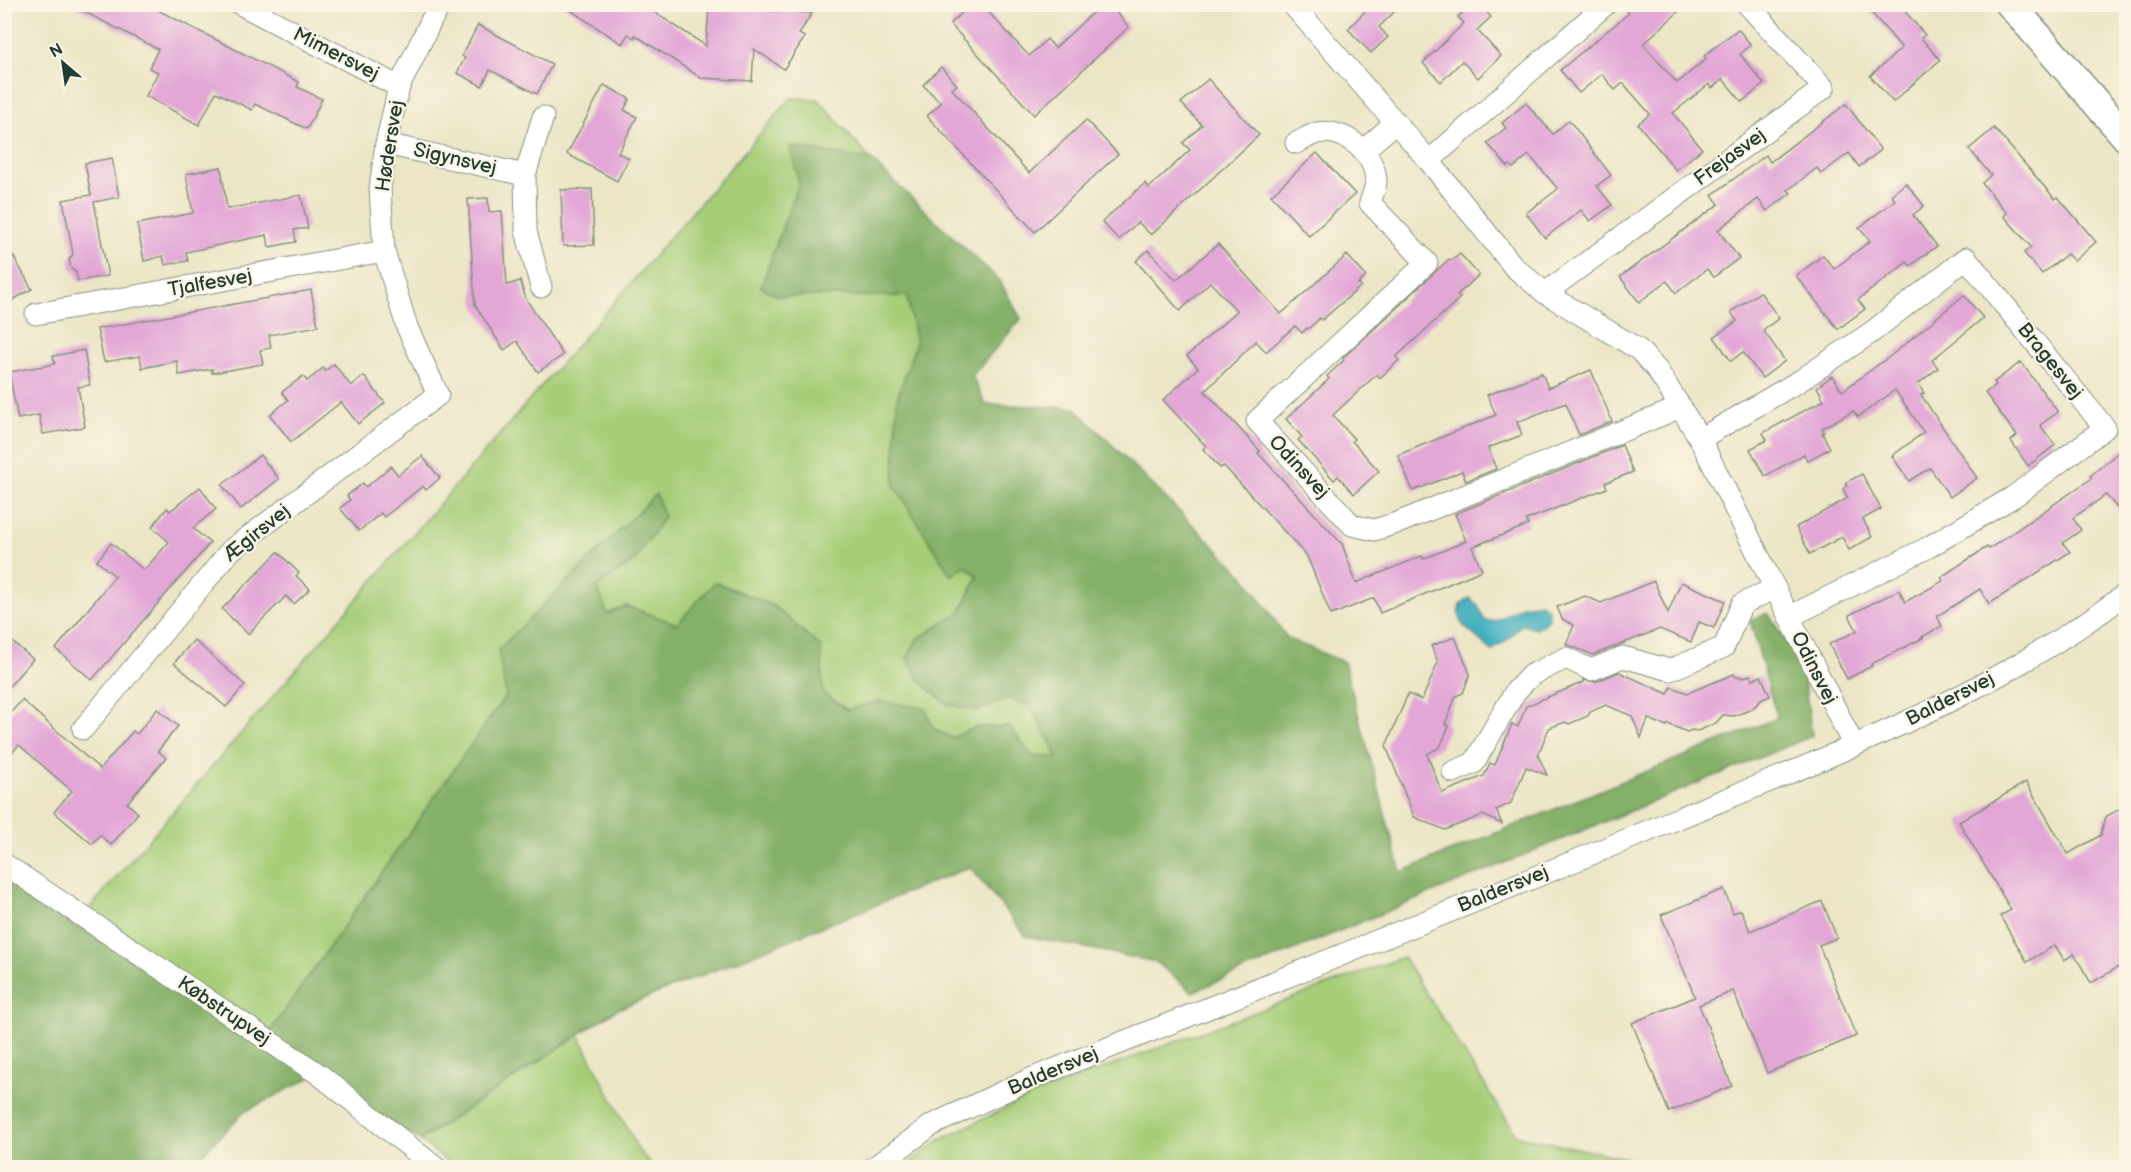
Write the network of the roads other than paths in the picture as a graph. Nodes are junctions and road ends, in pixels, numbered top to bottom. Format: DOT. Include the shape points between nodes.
graph roads {
  1 [pos="240,4"];
  2 [pos="441,4"];
  3 [pos="1606,4"];
  4 [pos="1747,4"];
  5 [pos="2010,4"];
  6 [pos="1300,7"];
  7 [pos="399,87"];
  8 [pos="543,117"];
  9 [pos="1396,122"];
  10 [pos="2127,137"];
  11 [pos="1296,143"];
  12 [pos="386,144"];
  13 [pos="1363,151"];
  14 [pos="1429,161"];
  15 [pos="525,175"];
  16 [pos="384,251"];
  17 [pos="541,287"];
  18 [pos="1545,293"];
  19 [pos="36,314"];
  20 [pos="438,395"];
  21 [pos="1682,407"];
  22 [pos="1700,439"];
  23 [pos="1775,588"];
  24 [pos="2127,594"];
  25 [pos="1789,617"];
  26 [pos="83,729"];
  27 [pos="1854,746"];
  28 [pos="1454,772"];
  29 [pos="4,864"];
  30 [pos="436,1167"];
  31 [pos="873,1167"];
  1 -- 7 [label="street, Mimersvej"];
  2 -- 7 [label="street, Hødersvej"];
  3 -- 14 [label="street"];
  4 -- 18 [label="street, Frejasvej" via="1824,88"];
  5 -- 10 [label="street"];
  6 -- 9 [label="street, Odinsvej"];
  7 -- 12 [label="street, Hødersvej"];
  8 -- 15 [label="street"];
  9 -- 13 [label="street"];
  9 -- 14 [label="street, Odinsvej"];
  11 -- 13 [label="street" via="1315,133 1330,132 1350,140"];
  12 -- 15 [label="street, Sigynsvej"];
  12 -- 16 [label="street, Hødersvej" via="380,189"];
  13 -- 21 [label="street, Odinsvej" via="1374,166 1376,183 1370,203 1427,263 1257,421 1353,525 1374,530 1400,522"];
  14 -- 18 [label="street, Odinsvej" via="1514,267"];
  15 -- 17 [label="street" via="526,231"];
  16 -- 19 [label="street, Tjalfesvej"];
  16 -- 20 [label="street, Hødersvej" via="407,327"];
  18 -- 21 [label="street, Odinsvej" via="1638,349"];
  20 -- 26 [label="street, Ægirsvej" via="231,550"];
  21 -- 22 [label="street, Odinsvej"];
  22 -- 23 [label="street, Odinsvej"];
  22 -- 25 [label="street, Bragesvej" via="1801,380 1872,332 1966,258 2105,428 2013,497 1937,543"];
  23 -- 25 [label="street, Odinsvej"];
  23 -- 28 [label="street" via="1742,604 1724,647 1670,670 1623,657 1591,670 1566,658 1531,675 1515,692 1474,763"];
  24 -- 27 [label="street, Baldersvej" via="2090,622 2028,658 1952,700"];
  25 -- 27 [label="street, Odinsvej"];
  27 -- 31 [label="street, Baldersvej" via="1028,1080 932,1125"];
  29 -- 30 [label="street, Købstrupvej" via="320,1075"];
}
